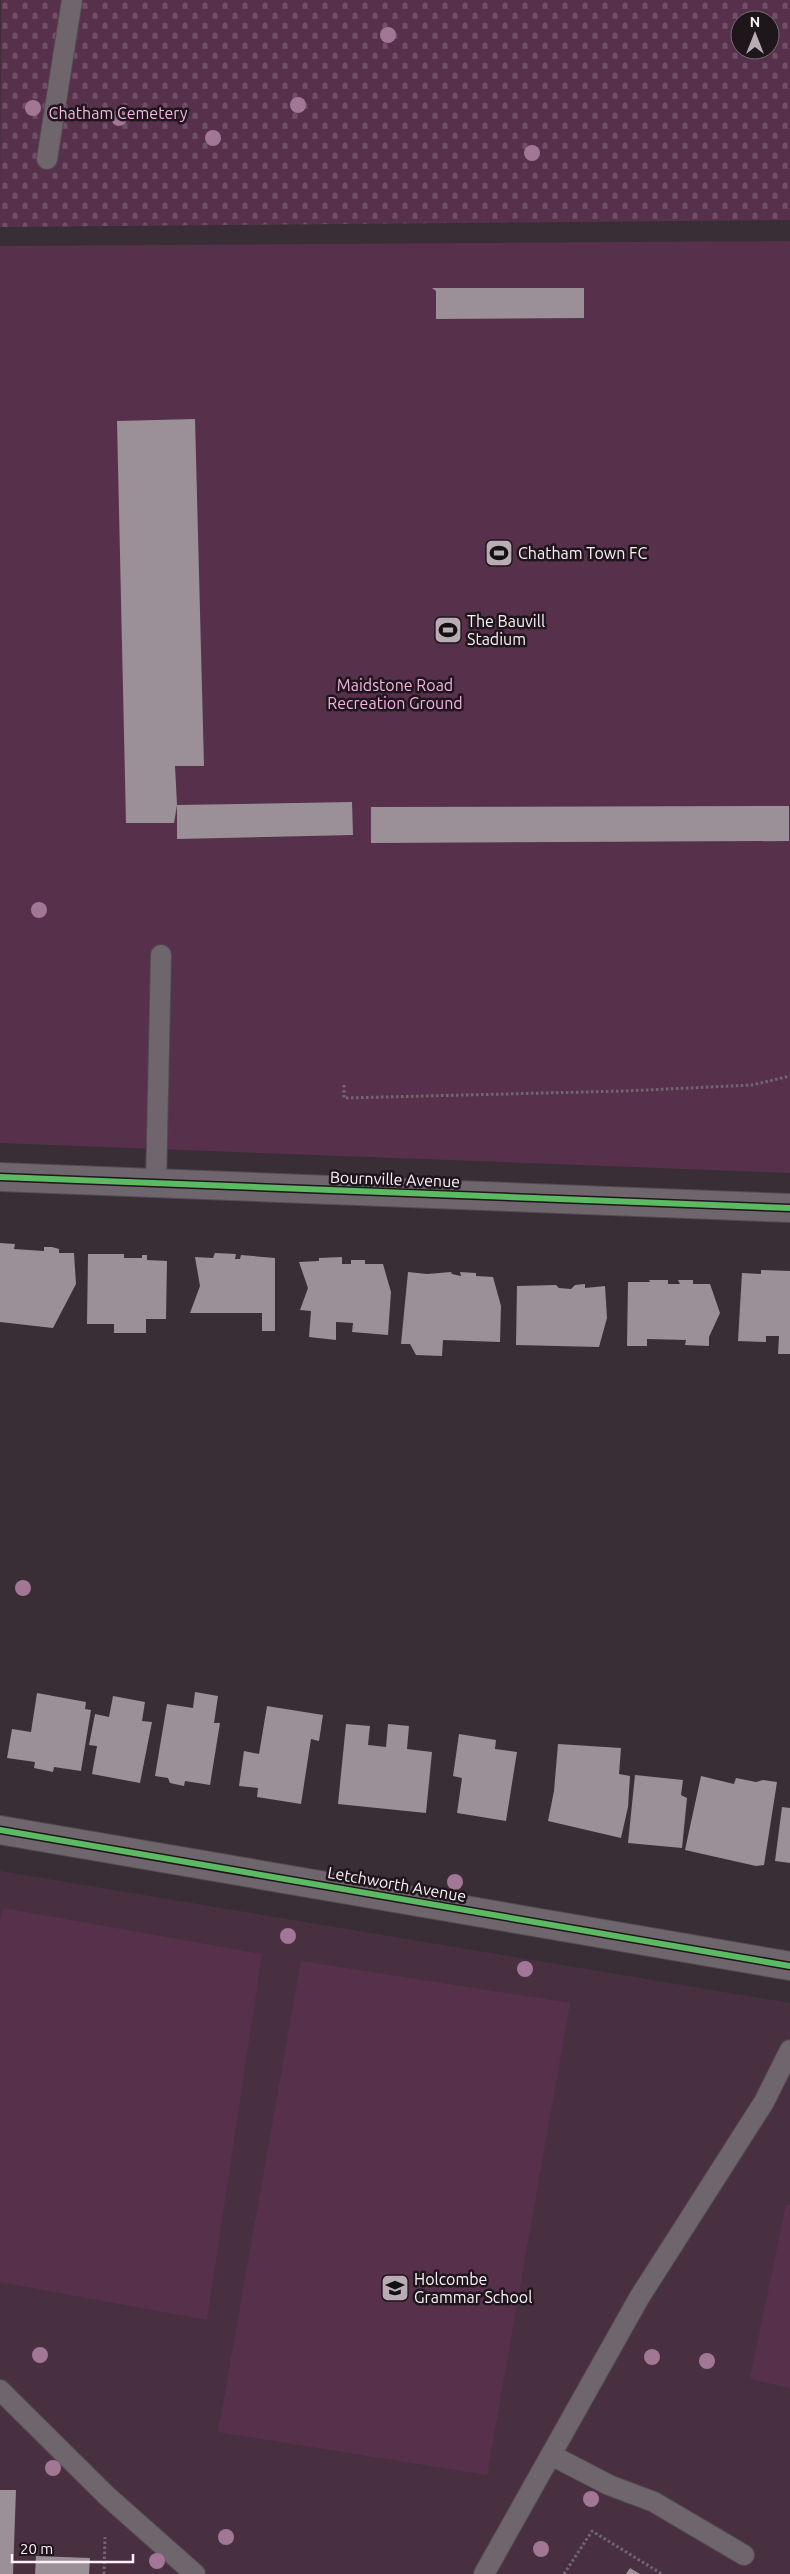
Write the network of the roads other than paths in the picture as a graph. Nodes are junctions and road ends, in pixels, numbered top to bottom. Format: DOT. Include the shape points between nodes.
graph roads {
  1 [pos="72,0"];
  2 [pos="47,159"];
  3 [pos="161,955"];
  4 [pos="0,1177"];
  5 [pos="156,1184"];
  6 [pos="790,1208"];
  7 [pos="0,1830"];
  8 [pos="790,1966"];
  9 [pos="790,2050"];
  10 [pos="0,2390"];
  11 [pos="551,2455"];
  12 [pos="744,2555"];
  13 [pos="195,2574"];
  14 [pos="484,2574"];
  1 -- 2 [label="lane"];
  3 -- 5 [label="lane"];
  4 -- 5 [label="street, Bournville Avenue"];
  5 -- 6 [label="street, Bournville Avenue"];
  7 -- 8 [label="street, Letchworth Avenue"];
  9 -- 11 [label="lane" via="764,2102 639,2298"];
  10 -- 13 [label="lane" via="107,2496"];
  11 -- 12 [label="lane" via="609,2486 654,2502"];
  11 -- 14 [label="lane"];
}
